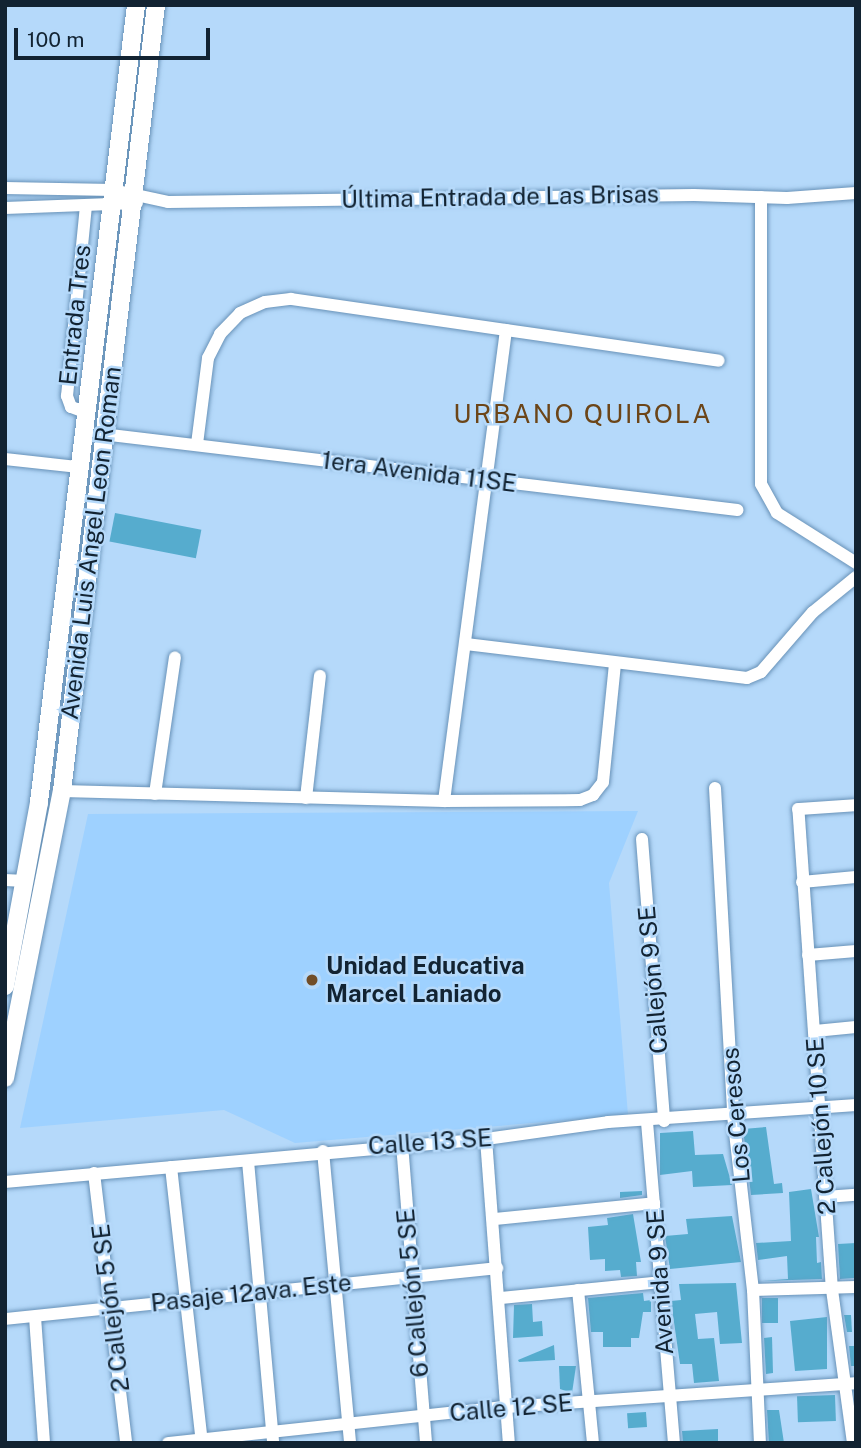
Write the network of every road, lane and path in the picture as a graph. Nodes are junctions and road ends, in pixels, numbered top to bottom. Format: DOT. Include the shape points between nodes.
graph roads {
  1 [pos="136,5"];
  2 [pos="156,5"];
  3 [pos="5,188"];
  4 [pos="856,193"];
  5 [pos="761,197"];
  6 [pos="112,198"];
  7 [pos="136,199"];
  8 [pos="86,207"];
  9 [pos="5,208"];
  10 [pos="506,330"];
  11 [pos="719,360"];
  12 [pos="85,412"];
  13 [pos="102,434"];
  14 [pos="197,444"];
  15 [pos="5,459"];
  16 [pos="77,467"];
  17 [pos="486,481"];
  18 [pos="737,510"];
  19 [pos="856,563"];
  20 [pos="856,577"];
  21 [pos="466,644"];
  22 [pos="175,657"];
  23 [pos="615,664"];
  24 [pos="320,676"];
  25 [pos="715,788"];
  26 [pos="62,791"];
  27 [pos="155,794"];
  28 [pos="306,798"];
  29 [pos="444,802"];
  30 [pos="856,804"];
  31 [pos="642,839"];
  32 [pos="856,877"];
  33 [pos="5,880"];
  34 [pos="25,881"];
  35 [pos="802,882"];
  36 [pos="856,951"];
  37 [pos="808,955"];
  38 [pos="5,986"];
  39 [pos="856,1027"];
  40 [pos="815,1031"];
  41 [pos="5,1078"];
  42 [pos="856,1105"];
  43 [pos="821,1108"];
  44 [pos="733,1115"];
  45 [pos="664,1121"];
  46 [pos="647,1122"];
  47 [pos="486,1139"];
  48 [pos="402,1144"];
  49 [pos="323,1151"];
  50 [pos="248,1161"];
  51 [pos="171,1167"];
  52 [pos="94,1173"];
  53 [pos="5,1182"];
  54 [pos="856,1195"];
  55 [pos="825,1198"];
  56 [pos="654,1203"];
  57 [pos="495,1219"];
  58 [pos="497,1268"];
  59 [pos="410,1276"];
  60 [pos="660,1282"];
  61 [pos="335,1285"];
  62 [pos="856,1287"];
  63 [pos="578,1290"];
  64 [pos="753,1290"];
  65 [pos="832,1290"];
  66 [pos="261,1292"];
  67 [pos="501,1298"];
  68 [pos="185,1300"];
  69 [pos="113,1307"];
  70 [pos="35,1317"];
  71 [pos="5,1319"];
  72 [pos="851,1383"];
  73 [pos="755,1389"];
  74 [pos="668,1395"];
  75 [pos="589,1401"];
  76 [pos="505,1408"];
  77 [pos="423,1416"];
  78 [pos="348,1424"];
  79 [pos="273,1437"];
  80 [pos="202,1441"];
  81 [pos="44,1443"];
  82 [pos="126,1443"];
  83 [pos="167,1443"];
  84 [pos="350,1443"];
  85 [pos="426,1443"];
  86 [pos="509,1443"];
  87 [pos="593,1443"];
  88 [pos="674,1443"];
  89 [pos="760,1443"];
  90 [pos="853,1443"];
  1 -- 6 [label="main road, Avenida Luis Angel Leon Roman"];
  2 -- 7 [label="main road, Avenida Luis Angel Leon Roman"];
  3 -- 6 [label="street, Última Entrada de Las Brisas"];
  4 -- 5 [label="street, Última Entrada de Las Brisas"];
  5 -- 7 [label="street, Última Entrada de Las Brisas"];
  5 -- 19 [label="street" via="761,484 777,513"];
  6 -- 7 [label="street, Última Entrada de Las Brisas"];
  6 -- 8 [label="street, Última Entrada de Las Brisas"];
  6 -- 12 [label="main road, Avenida Luis Angel Leon Roman"];
  7 -- 13 [label="main road, Avenida Luis Angel Leon Roman"];
  8 -- 9 [label="street, Última Entrada de Las Brisas"];
  8 -- 12 [label="street, Entrada Tres" via="67,396 71,407"];
  10 -- 11 [label="street"];
  10 -- 14 [label="street" via="291,299 265,302 240,313 220,334 208,358"];
  10 -- 17 [label="street"];
  12 -- 16 [label="main road, Avenida Luis Angel Leon Roman"];
  13 -- 14 [label="street, 1era Avenida 11SE"];
  13 -- 26 [label="main road, Avenida Luis Angel Leon Roman"];
  14 -- 17 [label="street, 1era Avenida 11SE"];
  15 -- 16 [label="street"];
  16 -- 34 [label="main road, Avenida Luis Angel Leon Roman" via="46,751"];
  17 -- 18 [label="street, 1era Avenida 11SE"];
  17 -- 21 [label="street"];
  20 -- 23 [label="street" via="813,612 761,672 747,678"];
  21 -- 23 [label="street"];
  21 -- 29 [label="street"];
  22 -- 27 [label="street"];
  23 -- 29 [label="street" via="603,782 593,795 580,800"];
  24 -- 28 [label="street"];
  25 -- 44 [label="street, Los Ceresos"];
  26 -- 27 [label="street"];
  26 -- 41 [label="main road, Avenida Luis Angel Leon Roman"];
  27 -- 28 [label="street"];
  28 -- 29 [label="street"];
  30 -- 35 [label="street, 2 Callejón 10 SE" via="799,809"];
  31 -- 45 [label="street, Callejón 9 SE"];
  32 -- 35 [label="street"];
  33 -- 34 [label="street"];
  34 -- 38 [label="main road, Avenida Luis Angel Leon Roman"];
  35 -- 37 [label="street, 2 Callejón 10 SE"];
  36 -- 37 [label="street"];
  37 -- 40 [label="street, 2 Callejón 10 SE"];
  39 -- 40 [label="street"];
  40 -- 43 [label="street, 2 Callejón 10 SE"];
  42 -- 43 [label="street, Calle 13 SE"];
  43 -- 44 [label="street, Calle 13 SE"];
  43 -- 55 [label="street, 2 Callejón 10 SE"];
  44 -- 45 [label="street, Calle 13 SE"];
  44 -- 64 [label="street, Los Ceresos"];
  45 -- 46 [label="street, Calle 13 SE"];
  46 -- 47 [label="street, Calle 13 SE" via="608,1122"];
  46 -- 56 [label="street, Avenida 9 SE"];
  47 -- 48 [label="street, Calle 13 SE"];
  47 -- 57 [label="street"];
  48 -- 49 [label="street, Calle 13 SE"];
  48 -- 59 [label="street, 6 Callejón 5 SE"];
  49 -- 50 [label="street, Calle 13 SE"];
  49 -- 61 [label="street"];
  50 -- 51 [label="street, Calle 13 SE"];
  50 -- 66 [label="street"];
  51 -- 52 [label="street, Calle 13 SE"];
  51 -- 68 [label="street"];
  52 -- 53 [label="street, Calle 13 SE"];
  52 -- 69 [label="street, 2 Callejón 5 SE"];
  54 -- 55 [label="street"];
  55 -- 65 [label="street, 2 Callejón 10 SE"];
  56 -- 57 [label="street"];
  56 -- 60 [label="street, Avenida 9 SE"];
  57 -- 58 [label="street"];
  58 -- 59 [label="street, Pasaje 12ava. Este"];
  58 -- 67 [label="street"];
  59 -- 61 [label="street, Pasaje 12ava. Este"];
  59 -- 77 [label="street, 6 Callejón 5 SE"];
  60 -- 63 [label="street"];
  60 -- 74 [label="street, Avenida 9 SE"];
  61 -- 66 [label="street, Pasaje 12ava. Este"];
  61 -- 78 [label="street"];
  62 -- 65 [label="street"];
  63 -- 67 [label="street"];
  63 -- 75 [label="street"];
  64 -- 65 [label="street"];
  64 -- 73 [label="street, Los Ceresos"];
  65 -- 72 [label="street, 2 Callejón 10 SE"];
  66 -- 68 [label="street, Pasaje 12ava. Este"];
  66 -- 79 [label="street"];
  67 -- 76 [label="street"];
  68 -- 69 [label="street, Pasaje 12ava. Este"];
  68 -- 80 [label="street"];
  69 -- 70 [label="street, Pasaje 12ava. Este"];
  69 -- 82 [label="street, 2 Callejón 5 SE"];
  70 -- 71 [label="street, Pasaje 12ava. Este"];
  70 -- 81 [label="street"];
  72 -- 73 [label="street, Calle 12 SE"];
  72 -- 90 [label="street, 2 Callejón 10 SE"];
  73 -- 74 [label="street, Calle 12 SE"];
  73 -- 89 [label="street, Los Ceresos"];
  74 -- 75 [label="street, Calle 12 SE"];
  74 -- 88 [label="street, Avenida 9 SE"];
  75 -- 76 [label="street, Calle 12 SE"];
  75 -- 87 [label="street"];
  76 -- 77 [label="street, Calle 12 SE"];
  76 -- 86 [label="street"];
  77 -- 78 [label="street, Calle 12 SE"];
  77 -- 85 [label="street, 6 Callejón 5 SE"];
  78 -- 79 [label="street, Calle 12 SE"];
  78 -- 84 [label="street"];
  79 -- 80 [label="street, Calle 12 SE"];
  80 -- 83 [label="street, Calle 12 SE"];
}
